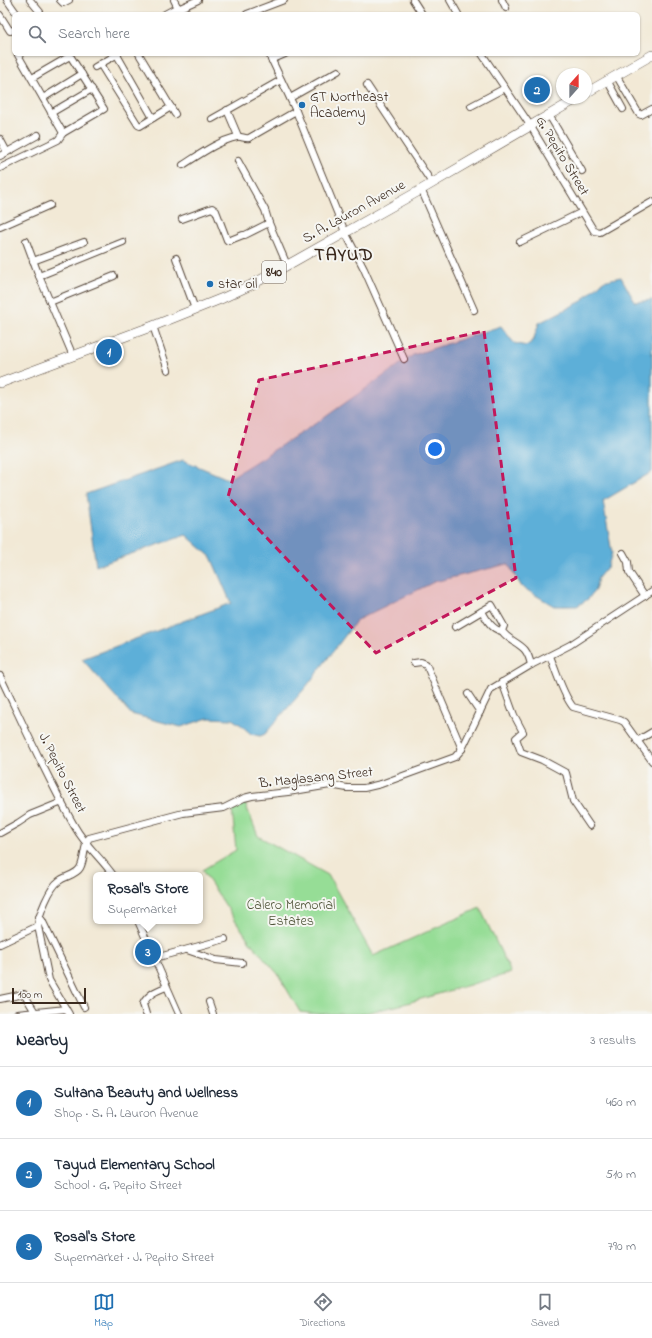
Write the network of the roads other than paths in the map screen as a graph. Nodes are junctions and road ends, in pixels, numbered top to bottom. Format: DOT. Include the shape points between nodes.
graph roads {
  1 [pos="7,0"];
  2 [pos="30,0"];
  3 [pos="60,0"];
  4 [pos="70,0"];
  5 [pos="174,0"];
  6 [pos="198,0"];
  7 [pos="284,0"];
  8 [pos="413,0"];
  9 [pos="450,0"];
  10 [pos="502,0"];
  11 [pos="506,8"];
  12 [pos="179,10"];
  13 [pos="15,12"];
  14 [pos="40,12"];
  15 [pos="254,12"];
  16 [pos="421,12"];
  17 [pos="457,12"];
  18 [pos="0,15"];
  19 [pos="12,30"];
  20 [pos="652,54"];
  21 [pos="19,56"];
  22 [pos="67,56"];
  23 [pos="70,56"];
  24 [pos="114,56"];
  25 [pos="118,56"];
  26 [pos="140,56"];
  27 [pos="483,56"];
  28 [pos="270,57"];
  29 [pos="338,71"];
  30 [pos="82,74"];
  31 [pos="616,75"];
  32 [pos="32,78"];
  33 [pos="281,80"];
  34 [pos="607,80"];
  35 [pos="367,85"];
  36 [pos="505,88"];
  37 [pos="92,89"];
  38 [pos="592,89"];
  39 [pos="43,98"];
  40 [pos="290,98"];
  41 [pos="568,104"];
  42 [pos="471,106"];
  43 [pos="171,107"];
  44 [pos="623,109"];
  45 [pos="652,109"];
  46 [pos="227,110"];
  47 [pos="296,111"];
  48 [pos="51,113"];
  49 [pos="175,114"];
  50 [pos="549,115"];
  51 [pos="153,118"];
  52 [pos="212,119"];
  53 [pos="530,125"];
  54 [pos="63,133"];
  55 [pos="38,135"];
  56 [pos="238,136"];
  57 [pos="0,139"];
  58 [pos="7,152"];
  59 [pos="0,156"];
  60 [pos="238,161"];
  61 [pos="182,165"];
  62 [pos="0,168"];
  63 [pos="582,171"];
  64 [pos="432,183"];
  65 [pos="421,190"];
  66 [pos="652,202"];
  67 [pos="50,205"];
  68 [pos="582,212"];
  69 [pos="182,219"];
  70 [pos="268,223"];
  71 [pos="0,227"];
  72 [pos="345,232"];
  73 [pos="26,241"];
  74 [pos="84,242"];
  75 [pos="123,242"];
  76 [pos="520,242"];
  77 [pos="176,258"];
  78 [pos="33,261"];
  79 [pos="287,265"];
  80 [pos="39,276"];
  81 [pos="114,276"];
  82 [pos="50,302"];
  83 [pos="195,309"];
  84 [pos="474,310"];
  85 [pos="153,326"];
  86 [pos="73,356"];
  87 [pos="404,360"];
  88 [pos="168,370"];
  89 [pos="0,383"];
  90 [pos="623,553"];
  91 [pos="652,591"];
  92 [pos="645,596"];
  93 [pos="482,611"];
  94 [pos="454,627"];
  95 [pos="502,631"];
  96 [pos="550,656"];
  97 [pos="414,663"];
  98 [pos="531,665"];
  99 [pos="0,676"];
  100 [pos="502,682"];
  101 [pos="468,694"];
  102 [pos="480,712"];
  103 [pos="652,732"];
  104 [pos="637,741"];
  105 [pos="462,749"];
  106 [pos="651,757"];
  107 [pos="62,802"];
  108 [pos="590,826"];
  109 [pos="0,833"];
  110 [pos="86,843"];
  111 [pos="111,872"];
  112 [pos="39,917"];
  113 [pos="139,924"];
  114 [pos="38,926"];
  115 [pos="225,939"];
  116 [pos="0,944"];
  117 [pos="188,950"];
  118 [pos="155,958"];
  119 [pos="242,963"];
  120 [pos="166,987"];
  121 [pos="0,999"];
  122 [pos="209,1002"];
  123 [pos="84,1007"];
  124 [pos="68,1011"];
  125 [pos="35,1012"];
  126 [pos="21,1014"];
  127 [pos="146,1014"];
  128 [pos="179,1014"];
  129 [pos="213,1014"];
  1 -- 13 [label="street"];
  2 -- 14 [label="street"];
  3 -- 4 [label="street" via="64,3"];
  5 -- 12 [label="street"];
  6 -- 12 [label="street"];
  7 -- 15 [label="street"];
  8 -- 16 [label="street"];
  9 -- 17 [label="street"];
  10 -- 11 [label="street"];
  18 -- 19 [label="street"];
  20 -- 31 [label="highway"];
  21 -- 32 [label="street"];
  22 -- 32 [label="street"];
  23 -- 30 [label="street"];
  24 -- 51 [label="street" via="97,66 137,124 140,126"];
  25 -- 51 [label="street"];
  26 -- 43 [label="street"];
  27 -- 36 [label="street, G. Pepito Street"];
  28 -- 33 [label="street"];
  29 -- 40 [label="street"];
  30 -- 37 [label="street"];
  30 -- 39 [label="street"];
  31 -- 34 [label="highway"];
  31 -- 45 [label="street" via="639,114"];
  32 -- 39 [label="street"];
  33 -- 40 [label="street"];
  33 -- 46 [label="street"];
  34 -- 38 [label="highway"];
  34 -- 44 [label="street"];
  35 -- 64 [label="street"];
  36 -- 42 [label="street"];
  36 -- 53 [label="street, G. Pepito Street"];
  37 -- 48 [label="street"];
  37 -- 54 [label="street" via="104,109"];
  39 -- 48 [label="street"];
  40 -- 47 [label="street"];
  41 -- 50 [label="highway, S. A. Lauron Avenue / 840"];
  43 -- 49 [label="street"];
  43 -- 51 [label="street"];
  46 -- 52 [label="street"];
  46 -- 56 [label="street"];
  47 -- 56 [label="street" via="249,138"];
  47 -- 72 [label="street"];
  48 -- 54 [label="street"];
  50 -- 53 [label="highway, S. A. Lauron Avenue / 840"];
  50 -- 63 [label="street"];
  53 -- 64 [label="highway, S. A. Lauron Avenue / 840"];
  53 -- 68 [label="street, G. Pepito Street"];
  54 -- 62 [label="street" via="58,140"];
  55 -- 58 [label="street"];
  56 -- 61 [label="street"];
  57 -- 58 [label="street"];
  58 -- 59 [label="street"];
  60 -- 70 [label="street" via="265,210"];
  64 -- 65 [label="highway, S. A. Lauron Avenue / 840"];
  65 -- 72 [label="highway, S. A. Lauron Avenue / 840"];
  65 -- 84 [label="street"];
  66 -- 68 [label="street, G. Pepito Street" via="600,232 594,231"];
  67 -- 71 [label="street"];
  68 -- 76 [label="street"];
  69 -- 70 [label="street" via="212,208 216,211 228,241"];
  70 -- 79 [label="street"];
  72 -- 79 [label="highway, S. A. Lauron Avenue / 840"];
  72 -- 87 [label="street"];
  73 -- 78 [label="street"];
  74 -- 78 [label="street"];
  75 -- 80 [label="street"];
  77 -- 83 [label="street"];
  78 -- 80 [label="street"];
  79 -- 83 [label="highway, S. A. Lauron Avenue / 840"];
  80 -- 82 [label="street"];
  81 -- 82 [label="street"];
  82 -- 86 [label="street"];
  83 -- 85 [label="highway, S. A. Lauron Avenue / 840"];
  85 -- 86 [label="highway, S. A. Lauron Avenue / 840"];
  85 -- 88 [label="street"];
  86 -- 89 [label="highway, S. A. Lauron Avenue / 840"];
  90 -- 92 [label="street" via="628,562 629,572"];
  91 -- 92 [label="street, B. Maglasang Street"];
  92 -- 96 [label="street, B. Maglasang Street"];
  93 -- 94 [label="street"];
  93 -- 95 [label="street" via="497,630"];
  93 -- 95 [label="street" via="492,605 504,626"];
  95 -- 98 [label="street" via="524,650"];
  96 -- 98 [label="street, B. Maglasang Street"];
  96 -- 104 [label="street" via="574,706 620,720"];
  97 -- 105 [label="street" via="426,664"];
  98 -- 100 [label="street, B. Maglasang Street"];
  99 -- 107 [label="street, J. Pepito Street"];
  100 -- 102 [label="street, B. Maglasang Street" via="491,689"];
  100 -- 108 [label="street" via="523,732 516,738 521,752 566,773 573,801"];
  101 -- 102 [label="street"];
  102 -- 105 [label="street, B. Maglasang Street"];
  103 -- 104 [label="street"];
  104 -- 106 [label="street"];
  105 -- 110 [label="street, B. Maglasang Street" via="441,763 364,788 330,786 252,796 224,808 183,813 92,836"];
  107 -- 109 [label="street" via="30,815"];
  107 -- 110 [label="street, J. Pepito Street"];
  110 -- 111 [label="street, J. Pepito Street"];
  110 -- 112 [label="street" via="80,868 54,885"];
  112 -- 114 [label="street"];
  112 -- 123 [label="street"];
  113 -- 118 [label="street"];
  114 -- 116 [label="street"];
  114 -- 124 [label="street" via="49,980"];
  115 -- 117 [label="street"];
  117 -- 118 [label="street"];
  117 -- 119 [label="street" via="216,960"];
  118 -- 120 [label="street"];
  120 -- 127 [label="street" via="146,999"];
  120 -- 128 [label="street"];
  121 -- 125 [label="street" via="24,994"];
  122 -- 129 [label="street"];
  124 -- 125 [label="street"];
  125 -- 126 [label="street"];
}
